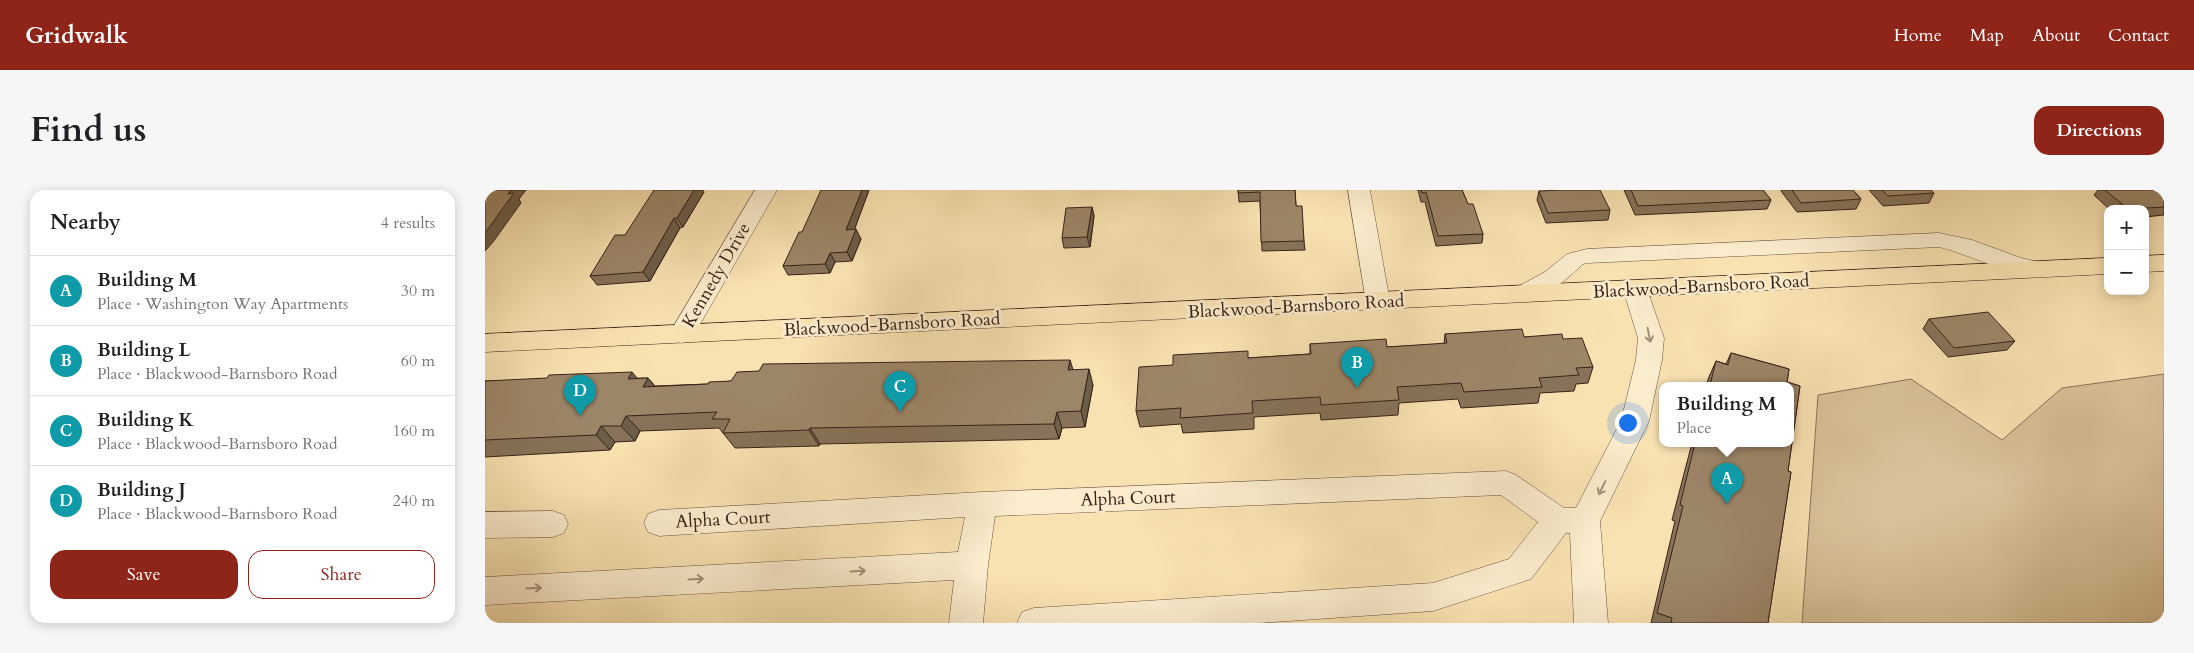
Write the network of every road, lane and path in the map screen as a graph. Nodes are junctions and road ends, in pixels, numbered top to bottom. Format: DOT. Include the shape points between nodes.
graph roads {
  1 [pos="766,190"];
  2 [pos="1359,190"];
  3 [pos="2164,263"];
  4 [pos="2149,264"];
  5 [pos="2104,266"];
  6 [pos="2044,270"];
  7 [pos="1635,288"];
  8 [pos="1525,294"];
  9 [pos="1378,302"];
  10 [pos="682,334"];
  11 [pos="485,343"];
  12 [pos="982,504"];
  13 [pos="1572,521"];
  14 [pos="659,523"];
  15 [pos="553,524"];
  16 [pos="485,525"];
  17 [pos="971,565"];
  18 [pos="485,591"];
  19 [pos="966,623"];
  20 [pos="1034,623"];
  21 [pos="1591,623"];
  1 -- 10 [label="street, Kennedy Drive"];
  2 -- 9 [label="street"];
  3 -- 4 [label="main road"];
  5 -- 6 [label="main road, Blackwood-Barnsboro Road"];
  6 -- 7 [label="main road, Blackwood-Barnsboro Road"];
  6 -- 8 [label="street" via="2016,265 1964,244 1939,240 1587,256 1575,259 1553,278"];
  7 -- 8 [label="main road, Blackwood-Barnsboro Road"];
  7 -- 13 [label="street, one-way" via="1651,338 1635,421"];
  8 -- 9 [label="main road, Blackwood-Barnsboro Road"];
  9 -- 10 [label="main road, Blackwood-Barnsboro Road"];
  10 -- 11 [label="main road, Blackwood-Barnsboro Road"];
  12 -- 13 [label="street, Alpha Court" via="1506,483"];
  12 -- 14 [label="street, Alpha Court"];
  12 -- 17 [label="street"];
  13 -- 20 [label="street" via="1520,569 1433,597"];
  13 -- 21 [label="street"];
  15 -- 16 [label="street"];
  18 -- 17 [label="street, one-way"];
  17 -- 19 [label="street"];
}
